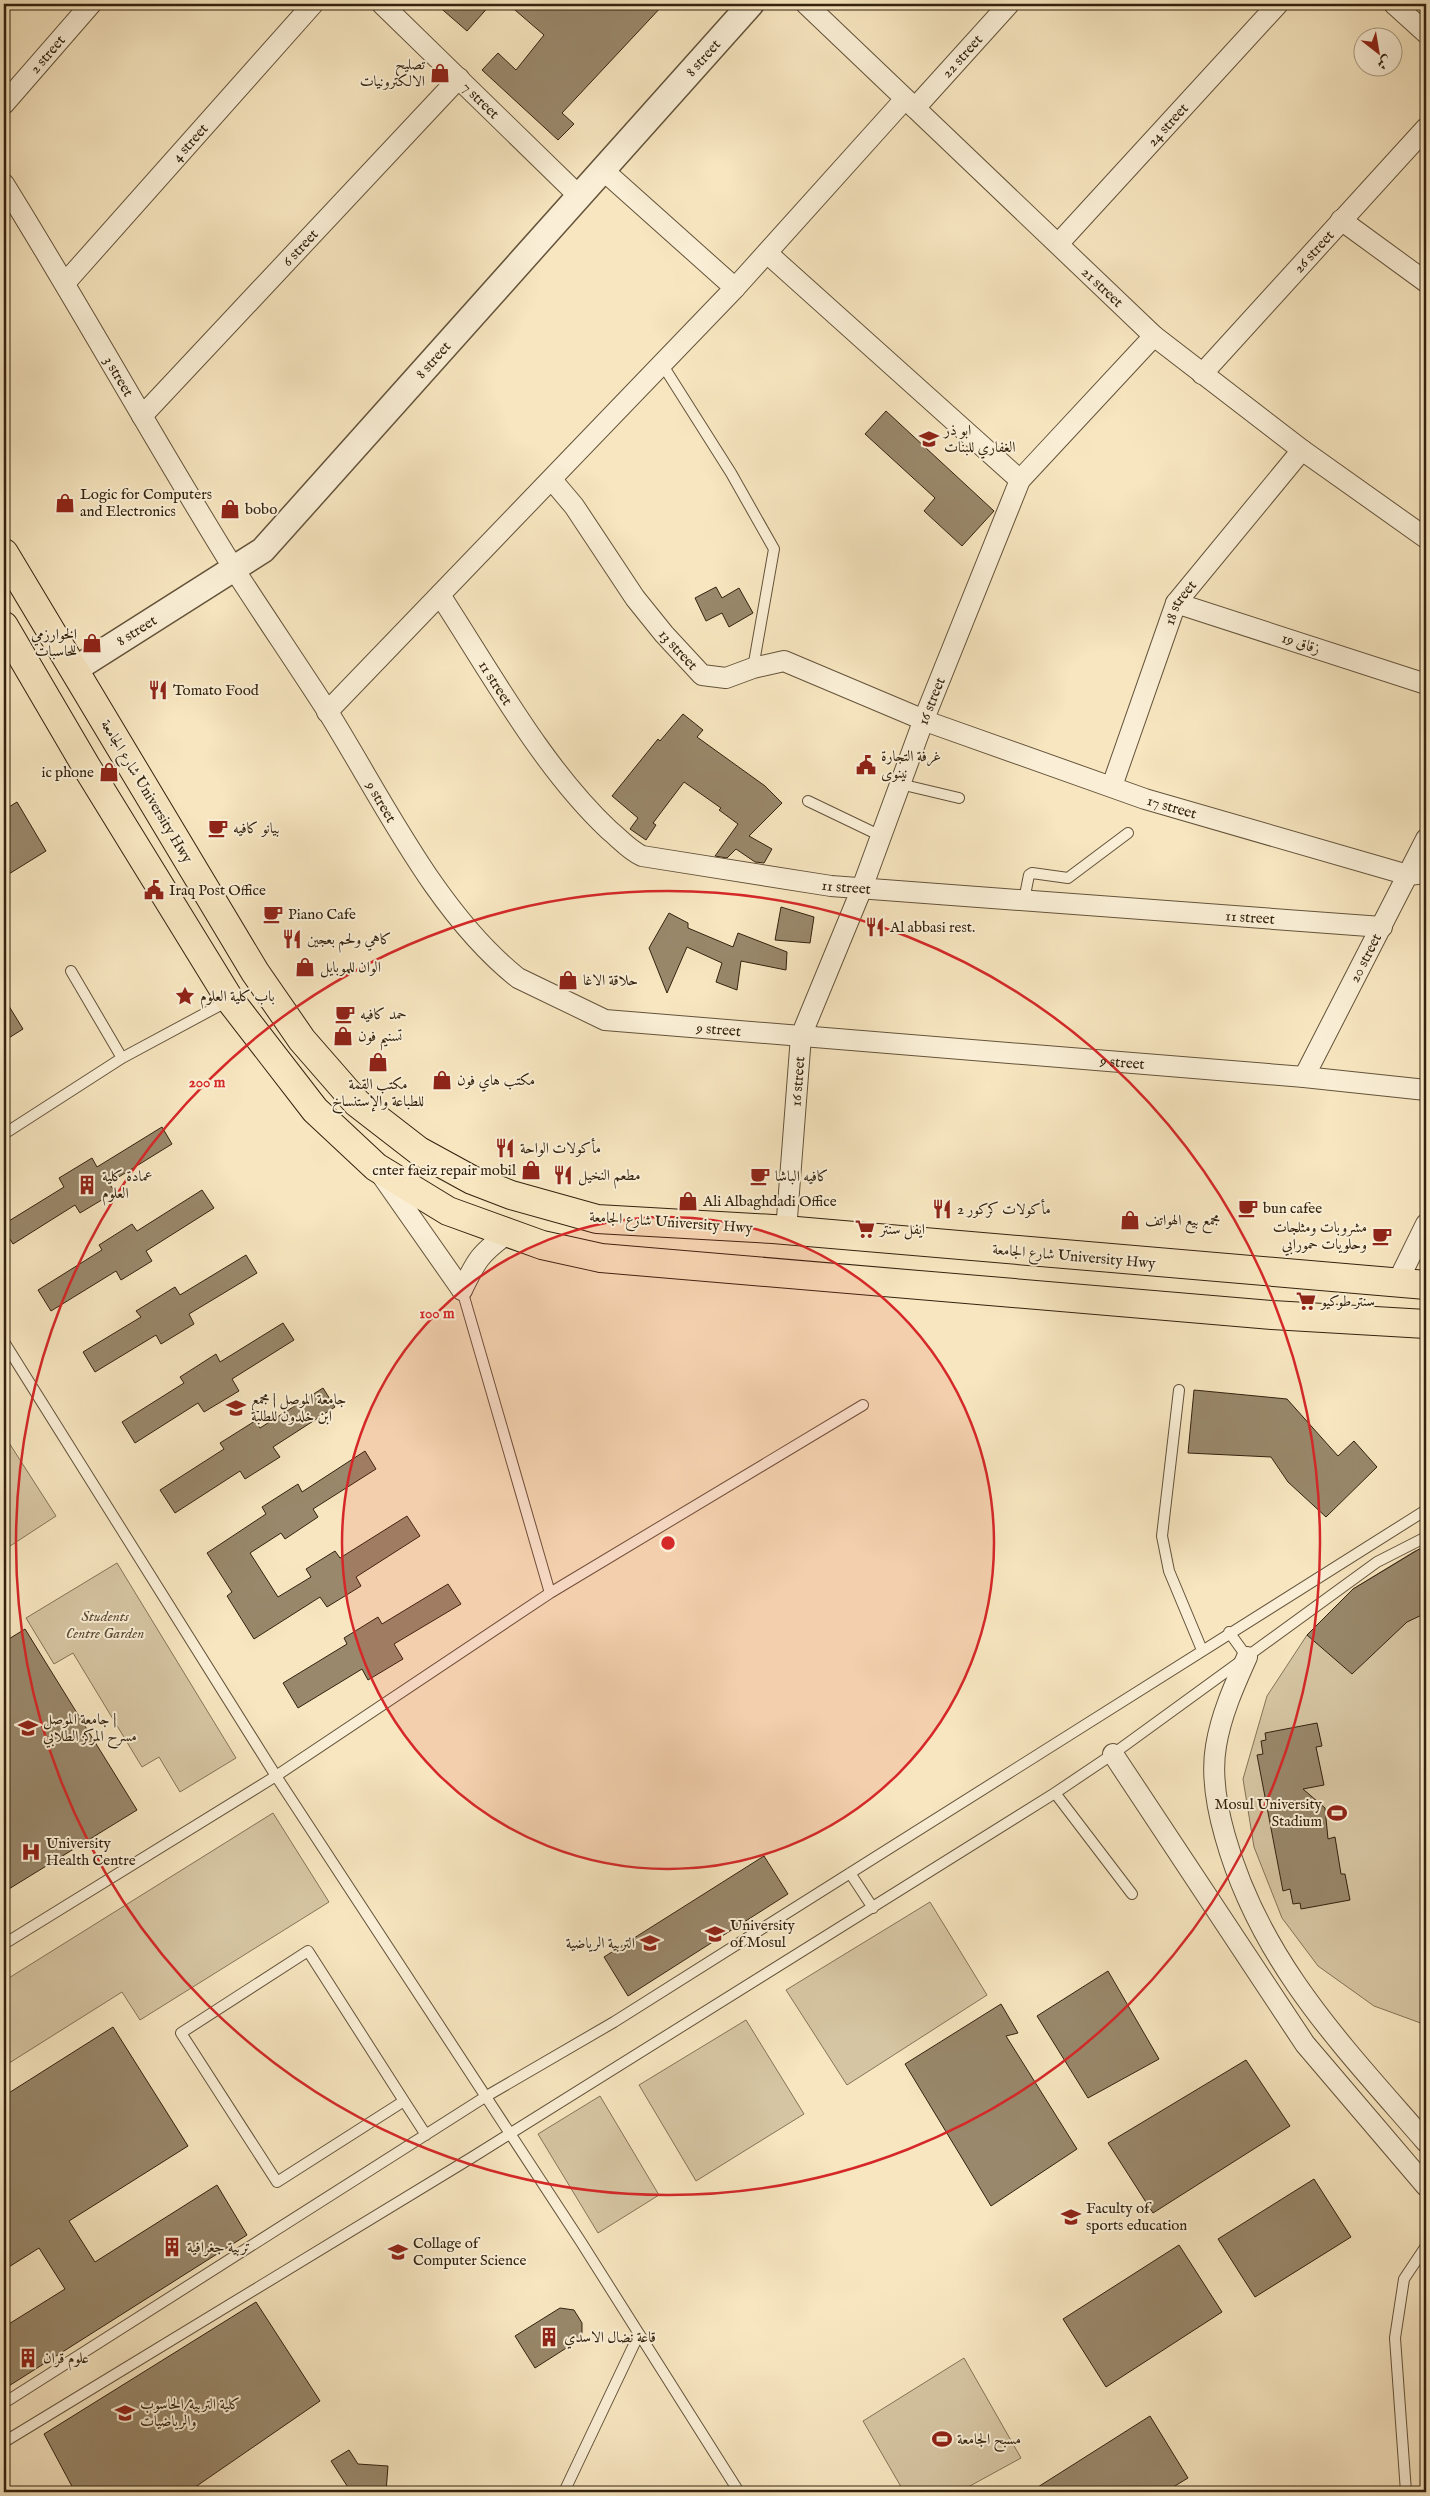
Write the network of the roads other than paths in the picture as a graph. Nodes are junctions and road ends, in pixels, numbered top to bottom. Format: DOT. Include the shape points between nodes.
graph roads {
  1 [pos="92,4"];
  2 [pos="313,4"];
  3 [pos="382,4"];
  4 [pos="751,4"];
  5 [pos="806,4"];
  6 [pos="1009,4"];
  7 [pos="1278,4"];
  8 [pos="1394,4"];
  9 [pos="1426,33"];
  10 [pos="459,78"];
  11 [pos="4,104"];
  12 [pos="910,104"];
  13 [pos="1426,128"];
  14 [pos="603,170"];
  15 [pos="4,184"];
  16 [pos="579,196"];
  17 [pos="1342,220"];
  18 [pos="1058,244"];
  19 [pos="767,252"];
  20 [pos="1426,282"];
  21 [pos="65,283"];
  22 [pos="735,288"];
  23 [pos="1154,336"];
  24 [pos="662,364"];
  25 [pos="1202,374"];
  26 [pos="142,416"];
  27 [pos="1302,450"];
  28 [pos="552,480"];
  29 [pos="1020,480"];
  30 [pos="1426,538"];
  31 [pos="4,553"];
  32 [pos="234,568"];
  33 [pos="440,595"];
  34 [pos="1176,603"];
  35 [pos="4,626"];
  36 [pos="752,668"];
  37 [pos="74,670"];
  38 [pos="1426,684"];
  39 [pos="327,712"];
  40 [pos="924,719"];
  41 [pos="900,784"];
  42 [pos="1112,786"];
  43 [pos="959,798"];
  44 [pos="808,802"];
  45 [pos="1128,833"];
  46 [pos="881,836"];
  47 [pos="1426,839"];
  48 [pos="1417,874"];
  49 [pos="862,888"];
  50 [pos="1024,900"];
  51 [pos="1382,927"];
  52 [pos="71,971"];
  53 [pos="230,1000"];
  54 [pos="801,1036"];
  55 [pos="122,1058"];
  56 [pos="1304,1077"];
  57 [pos="1426,1090"];
  58 [pos="4,1134"];
  59 [pos="376,1167"];
  60 [pos="1426,1224"];
  61 [pos="786,1231"];
  62 [pos="508,1233"];
  63 [pos="1276,1274"];
  64 [pos="1397,1283"];
  65 [pos="1426,1285"];
  66 [pos="462,1290"];
  67 [pos="1272,1315"];
  68 [pos="1426,1324"];
  69 [pos="4,1342"];
  70 [pos="1179,1390"];
  71 [pos="863,1405"];
  72 [pos="1426,1510"];
  73 [pos="1426,1537"];
  74 [pos="550,1593"];
  75 [pos="1229,1632"];
  76 [pos="1202,1650"];
  77 [pos="1247,1657"];
  78 [pos="1113,1754"];
  79 [pos="276,1776"];
  80 [pos="1055,1792"];
  81 [pos="850,1873"];
  82 [pos="1132,1894"];
  83 [pos="873,1908"];
  84 [pos="4,1944"];
  85 [pos="485,2097"];
  86 [pos="404,2101"];
  87 [pos="509,2134"];
  88 [pos="426,2135"];
  89 [pos="1426,2142"];
  90 [pos="1426,2186"];
  91 [pos="1426,2246"];
  92 [pos="639,2334"];
  93 [pos="4,2402"];
  94 [pos="4,2442"];
  95 [pos="564,2492"];
  96 [pos="739,2492"];
  97 [pos="1406,2492"];
  1 -- 11 [label="street, 2 street"];
  2 -- 21 [label="street, 4 street"];
  3 -- 10 [label="street, 7 street"];
  4 -- 14 [label="street, 8 street"];
  5 -- 12 [label="street, 21 street"];
  6 -- 12 [label="street, 22 street"];
  7 -- 18 [label="street, 24 street"];
  8 -- 9 [label="street"];
  10 -- 16 [label="street, 7 street"];
  10 -- 26 [label="street, 6 street"];
  12 -- 18 [label="street, 21 street"];
  12 -- 19 [label="street, 22 street"];
  13 -- 17 [label="street, 26 street"];
  14 -- 16 [label="street, 8 street"];
  14 -- 22 [label="street"];
  15 -- 21 [label="street, 3 street"];
  16 -- 32 [label="street, 8 street" via="263,550"];
  17 -- 20 [label="street"];
  17 -- 25 [label="street, 26 street"];
  18 -- 23 [label="street, 21 street"];
  19 -- 22 [label="street, 22 street"];
  19 -- 29 [label="street"];
  21 -- 26 [label="street, 3 street"];
  22 -- 24 [label="street, 22 street"];
  23 -- 25 [label="street, 21 street"];
  23 -- 29 [label="street, 16 street"];
  24 -- 28 [label="street, 22 street"];
  24 -- 36 [label="lane" via="731,473 774,549"];
  25 -- 27 [label="street, 21 street"];
  26 -- 32 [label="street, 3 street"];
  27 -- 30 [label="street, 21 street"];
  27 -- 34 [label="street, 18 street"];
  28 -- 33 [label="street, 22 street"];
  28 -- 36 [label="street, 13 street" via="574,506 635,598 702,675 726,678"];
  29 -- 40 [label="street, 16 street"];
  31 -- 37 [label="main road, شارع الجامعة University Hwy"];
  32 -- 37 [label="street, 8 street"];
  32 -- 39 [label="street, 9 street"];
  33 -- 39 [label="street, 22 street"];
  33 -- 49 [label="street, 11 street" via="554,769 598,819 634,852 642,856 831,886"];
  34 -- 38 [label="street, زقاق 19"];
  34 -- 42 [label="street, 18 street"];
  35 -- 53 [label="main road"];
  36 -- 40 [label="street, 13 street" via="784,661"];
  37 -- 61 [label="main road, شارع الجامعة University Hwy" via="254,972 302,1040 357,1103 419,1151 472,1180 511,1195 597,1218"];
  39 -- 54 [label="street, 9 street" via="423,870 456,913 518,978 605,1020"];
  40 -- 41 [label="street, 16 street"];
  40 -- 42 [label="street, 17 street"];
  41 -- 43 [label="lane"];
  41 -- 46 [label="street, 16 street"];
  42 -- 48 [label="street, 17 street"];
  44 -- 46 [label="lane"];
  45 -- 50 [label="lane" via="1068,878 1032,873"];
  46 -- 49 [label="street, 16 street"];
  47 -- 48 [label="street, 20 street"];
  48 -- 51 [label="street, 20 street"];
  49 -- 50 [label="street, 11 street"];
  49 -- 54 [label="street, 16 street"];
  50 -- 51 [label="street, 11 street"];
  51 -- 56 [label="street, 20 street"];
  52 -- 55 [label="lane"];
  53 -- 55 [label="lane"];
  53 -- 59 [label="main road" via="315,1110"];
  54 -- 56 [label="street, 9 street"];
  54 -- 61 [label="street, 16 street"];
  55 -- 58 [label="lane"];
  56 -- 57 [label="street, 9 street"];
  59 -- 62 [label="main road" via="448,1211"];
  59 -- 66 [label="street"];
  60 -- 64 [label="street"];
  61 -- 63 [label="main road, شارع الجامعة University Hwy"];
  62 -- 66 [label="street" via="483,1252"];
  62 -- 67 [label="main road" via="542,1245 601,1258"];
  63 -- 64 [label="main road, شارع الجامعة University Hwy"];
  63 -- 67 [label="main road"];
  64 -- 65 [label="main road, شارع الجامعة University Hwy"];
  66 -- 74 [label="lane"];
  67 -- 68 [label="main road"];
  69 -- 79 [label="lane"];
  70 -- 76 [label="lane" via="1162,1536 1169,1571"];
  71 -- 74 [label="lane"];
  72 -- 75 [label="lane"];
  73 -- 77 [label="lane" via="1376,1562"];
  74 -- 79 [label="lane"];
  75 -- 76 [label="lane"];
  75 -- 77 [label="lane"];
  76 -- 81 [label="lane"];
  77 -- 78 [label="lane"];
  77 -- 89 [label="street" via="1225,1710 1216,1748 1219,1814 1241,1883 1295,1985 1318,2017"];
  78 -- 80 [label="lane"];
  78 -- 90 [label="street" via="1305,2044"];
  79 -- 84 [label="lane"];
  79 -- 85 [label="lane"];
  80 -- 82 [label="lane"];
  80 -- 83 [label="lane"];
  81 -- 83 [label="lane"];
  81 -- 85 [label="lane" via="614,2022"];
  83 -- 87 [label="lane"];
  85 -- 87 [label="lane"];
  85 -- 88 [label="lane"];
  86 -- 86 [label="lane" via="308,1951 181,2033 277,2182"];
  86 -- 88 [label="lane"];
  87 -- 92 [label="lane"];
  87 -- 94 [label="lane"];
  88 -- 93 [label="lane"];
  91 -- 97 [label="lane" via="1404,2279 1395,2338"];
  92 -- 95 [label="lane"];
  92 -- 96 [label="lane"];
}
